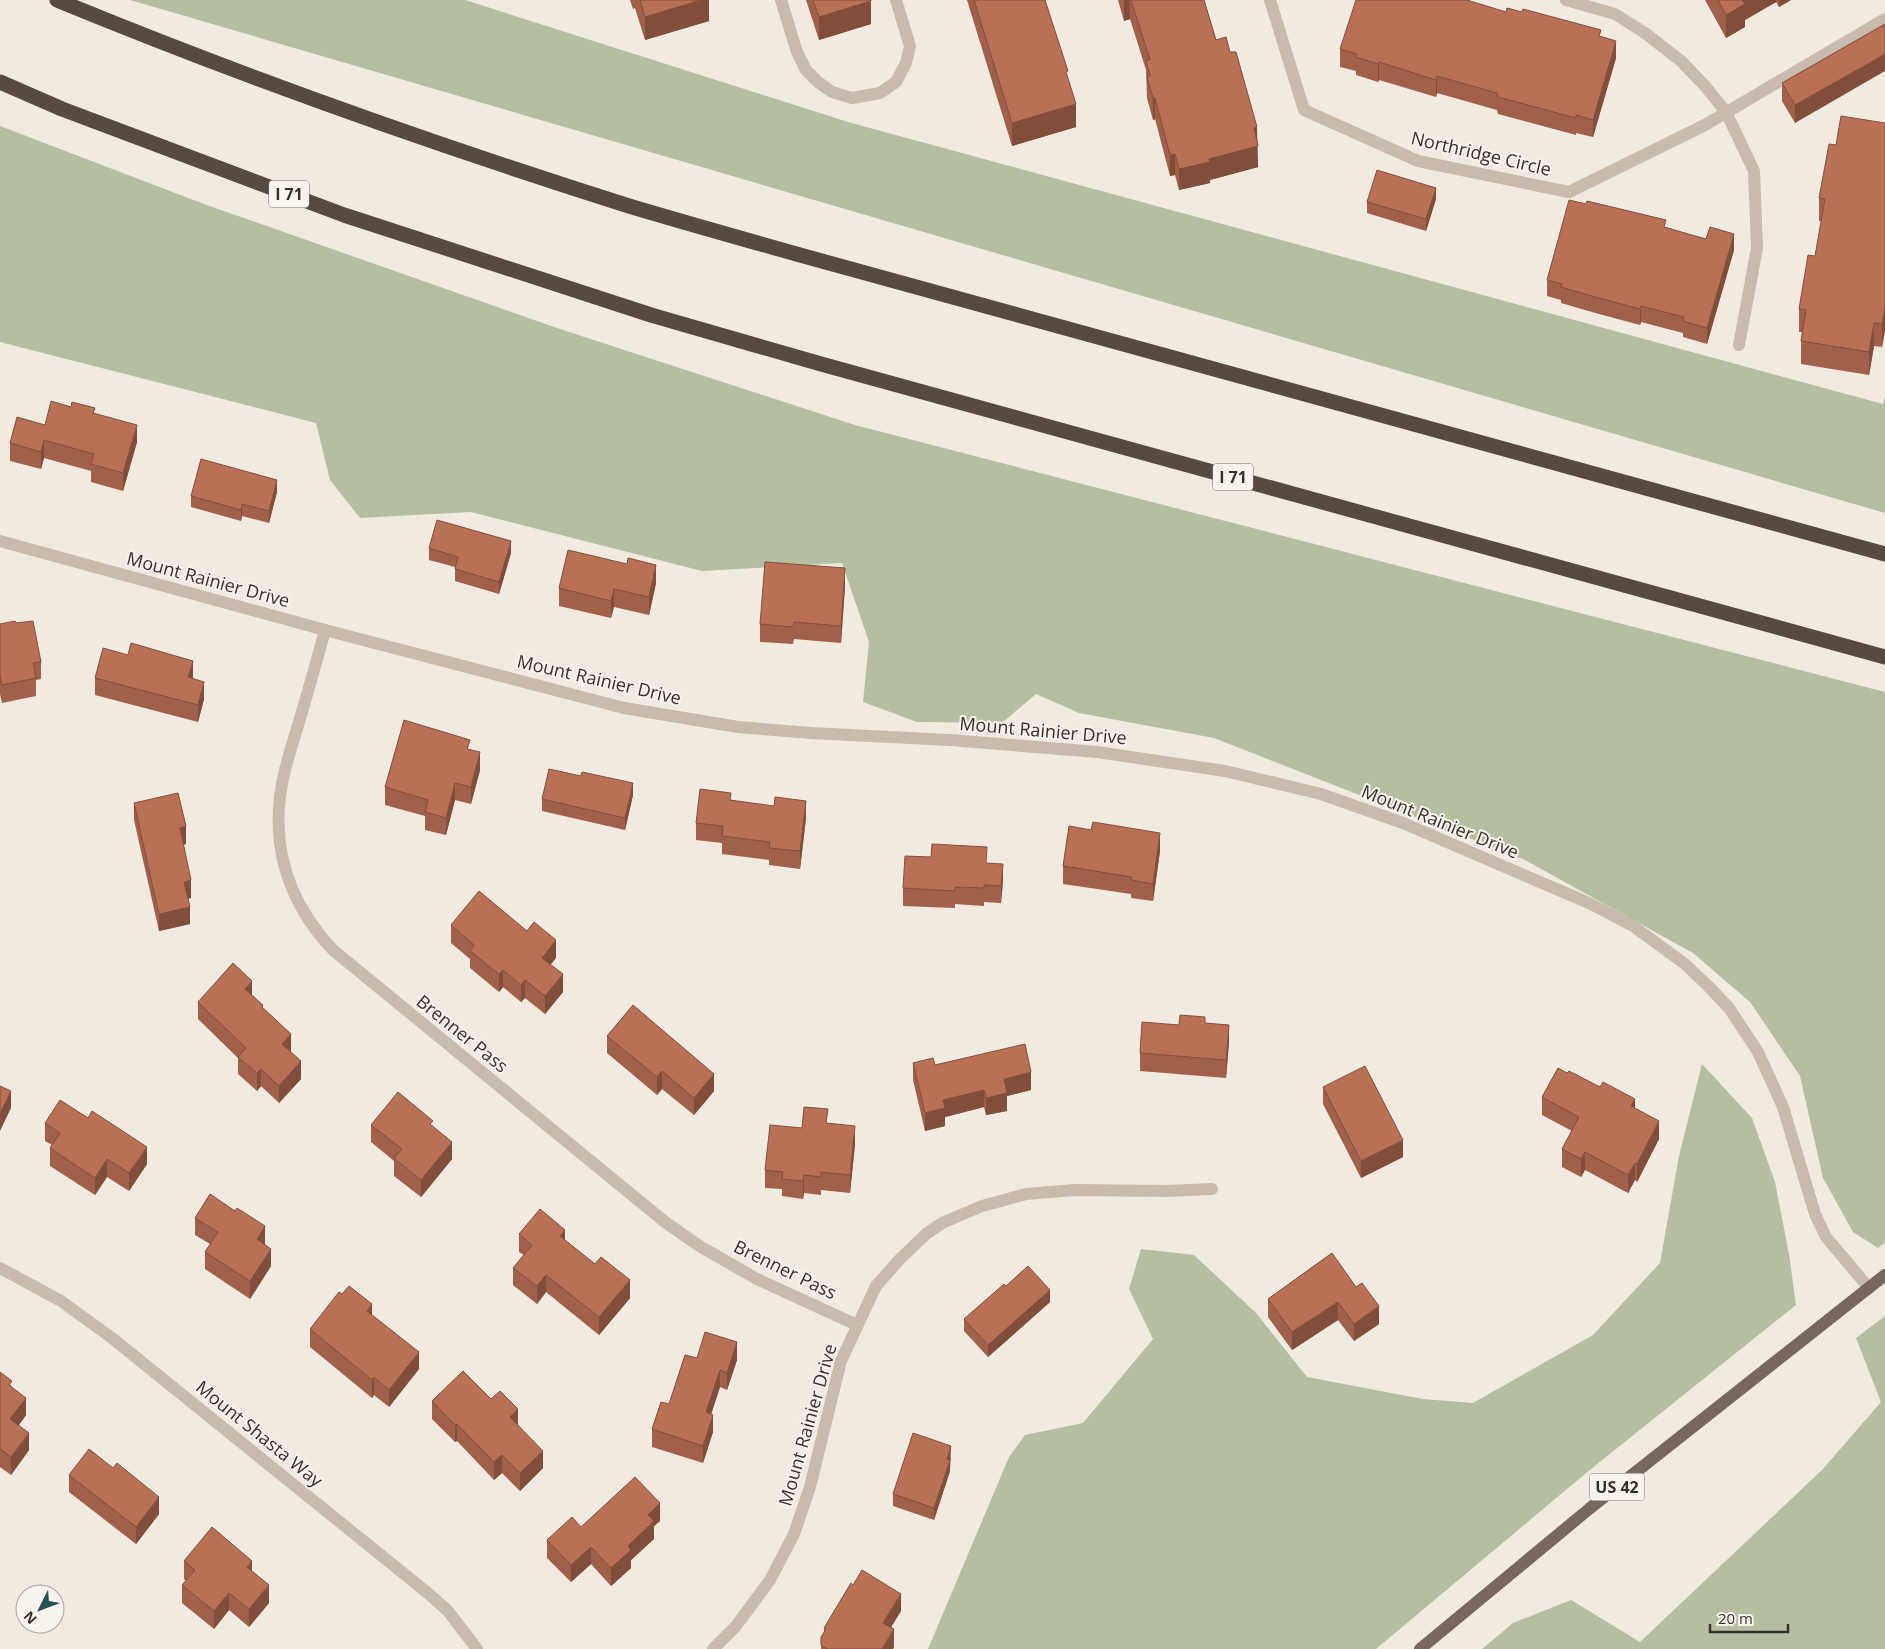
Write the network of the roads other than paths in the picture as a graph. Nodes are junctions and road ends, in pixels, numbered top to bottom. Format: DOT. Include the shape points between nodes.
graph roads {
  1 [pos="57,0"];
  2 [pos="781,0"];
  3 [pos="896,0"];
  4 [pos="1270,0"];
  5 [pos="1566,0"];
  6 [pos="1885,19"];
  7 [pos="0,82"];
  8 [pos="1726,112"];
  9 [pos="1739,345"];
  10 [pos="0,541"];
  11 [pos="1885,554"];
  12 [pos="326,630"];
  13 [pos="1885,657"];
  14 [pos="1212,1188"];
  15 [pos="0,1268"];
  16 [pos="1885,1276"];
  17 [pos="1869,1288"];
  18 [pos="857,1325"];
  19 [pos="477,1649"];
  20 [pos="713,1649"];
  21 [pos="1420,1649"];
  1 -- 11 [label="highway" via="395,129 631,206"];
  2 -- 3 [label="street" via="806,70 832,92 852,98 880,93 896,82 906,63 910,46"];
  4 -- 8 [label="street, Northridge Circle" via="1304,110 1418,161 1569,192"];
  5 -- 8 [label="street" via="1615,14 1645,33 1681,60"];
  6 -- 8 [label="street, Northridge Circle"];
  7 -- 13 [label="highway, I 71" via="62,110 344,215 651,315"];
  8 -- 9 [label="street" via="1754,171 1758,248"];
  10 -- 12 [label="street, Mount Rainier Drive"];
  12 -- 17 [label="street, Mount Rainier Drive" via="624,708 738,727 1096,752 1224,771 1321,794 1403,822 1591,904 1633,926 1685,964 1709,987 1728,1008 1758,1052 1783,1107 1815,1214 1826,1237"];
  12 -- 18 [label="street, Brenner Pass" via="285,771 279,817 280,840 289,882 296,901 319,936 665,1222 756,1279"];
  14 -- 18 [label="street, Mount Rainier Drive" via="1074,1190 1026,1194 982,1206 942,1223 926,1234 876,1286"];
  15 -- 19 [label="street, Mount Shasta Way" via="60,1301 112,1338 429,1594 448,1611"];
  16 -- 17 [label="main road, US 42"];
  17 -- 21 [label="main road, US 42" via="1589,1509"];
  18 -- 20 [label="street, Mount Rainier Drive" via="841,1362 810,1487 794,1534 770,1580 736,1626"];
}
